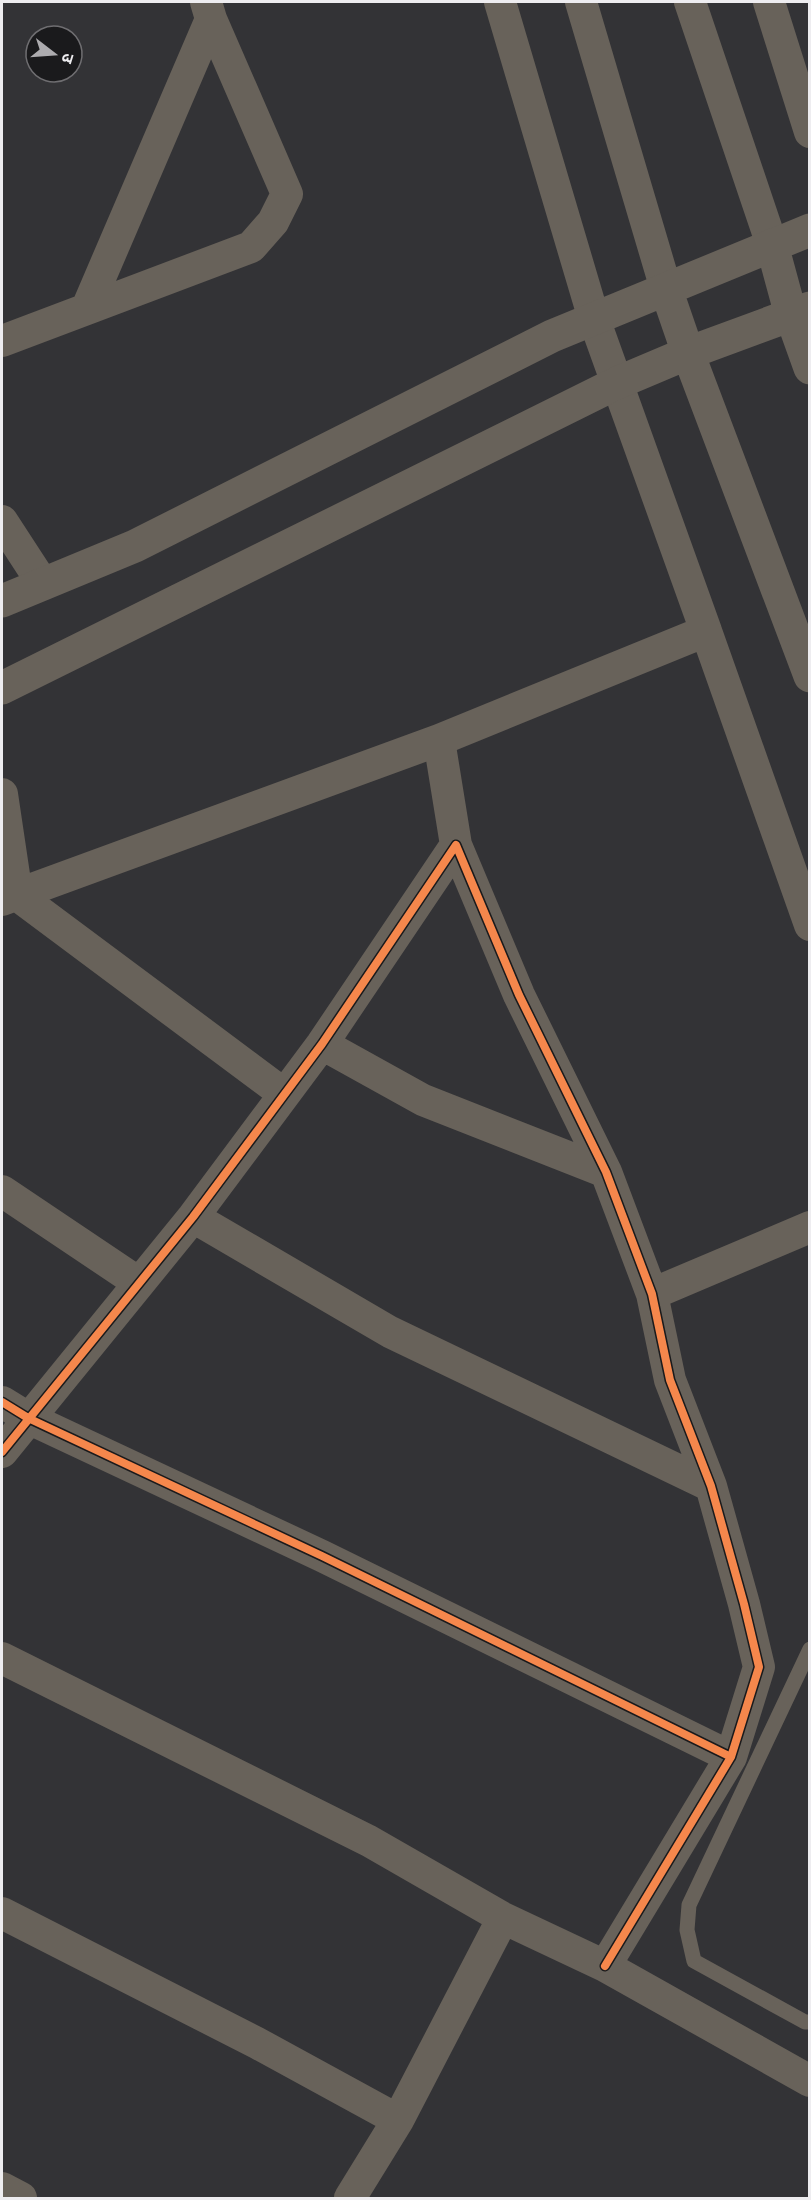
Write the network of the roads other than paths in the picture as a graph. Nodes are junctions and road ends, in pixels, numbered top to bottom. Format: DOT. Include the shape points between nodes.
graph roads {
  1 [pos="500,2"];
  2 [pos="581,2"];
  3 [pos="690,2"];
  4 [pos="769,2"];
  5 [pos="209,10"];
  6 [pos="810,132"];
  7 [pos="810,230"];
  8 [pos="772,245"];
  9 [pos="666,289"];
  10 [pos="87,308"];
  11 [pos="800,312"];
  12 [pos="594,319"];
  13 [pos="2,341"];
  14 [pos="688,353"];
  15 [pos="810,368"];
  16 [pos="617,383"];
  17 [pos="2,521"];
  18 [pos="43,584"];
  19 [pos="2,601"];
  20 [pos="706,631"];
  21 [pos="810,676"];
  22 [pos="2,688"];
  23 [pos="439,740"];
  24 [pos="2,794"];
  25 [pos="456,845"];
  26 [pos="9,898"];
  27 [pos="810,925"];
  28 [pos="322,1044"];
  29 [pos="284,1094"];
  30 [pos="606,1172"];
  31 [pos="2,1191"];
  32 [pos="194,1217"];
  33 [pos="810,1227"];
  34 [pos="139,1283"];
  35 [pos="652,1294"];
  36 [pos="2,1402"];
  37 [pos="28,1418"];
  38 [pos="2,1452"];
  39 [pos="711,1486"];
  40 [pos="810,1649"];
  41 [pos="2,1658"];
  42 [pos="731,1757"];
  43 [pos="2,1913"];
  44 [pos="503,1918"];
  45 [pos="605,1966"];
  46 [pos="810,2022"];
  47 [pos="810,2082"];
  48 [pos="398,2120"];
  49 [pos="2,2188"];
  50 [pos="21,2199"];
  51 [pos="350,2199"];
  1 -- 12 [label="street"];
  2 -- 9 [label="street"];
  3 -- 8 [label="street"];
  4 -- 6 [label="street"];
  5 -- 10 [label="street"];
  5 -- 10 [label="street" via="286,194 273,222 251,247"];
  7 -- 8 [label="street"];
  8 -- 9 [label="street"];
  8 -- 11 [label="street"];
  9 -- 12 [label="street"];
  9 -- 14 [label="street"];
  10 -- 13 [label="street"];
  11 -- 14 [label="street"];
  11 -- 15 [label="street"];
  12 -- 16 [label="street"];
  12 -- 18 [label="street" via="552,336 135,546"];
  14 -- 16 [label="street"];
  14 -- 21 [label="street"];
  16 -- 20 [label="street"];
  16 -- 22 [label="street"];
  17 -- 18 [label="street"];
  18 -- 19 [label="street"];
  20 -- 23 [label="street"];
  20 -- 27 [label="street"];
  23 -- 25 [label="street"];
  23 -- 26 [label="street"];
  24 -- 26 [label="street"];
  25 -- 28 [label="street"];
  25 -- 30 [label="street" via="519,994"];
  26 -- 29 [label="street"];
  28 -- 29 [label="street"];
  28 -- 30 [label="street" via="423,1100"];
  29 -- 32 [label="street"];
  30 -- 35 [label="street"];
  31 -- 34 [label="street"];
  32 -- 34 [label="street"];
  32 -- 39 [label="street" via="390,1332"];
  33 -- 35 [label="street"];
  34 -- 37 [label="street"];
  35 -- 39 [label="street" via="670,1380"];
  36 -- 37 [label="street"];
  37 -- 38 [label="street"];
  37 -- 42 [label="street" via="322,1556"];
  39 -- 42 [label="street" via="759,1667"];
  40 -- 46 [label="lane" via="689,1905 687,1930 694,1961"];
  41 -- 44 [label="street" via="369,1841"];
  42 -- 45 [label="street"];
  43 -- 48 [label="street"];
  44 -- 45 [label="street"];
  44 -- 48 [label="street"];
  45 -- 47 [label="street"];
  48 -- 51 [label="street"];
  49 -- 50 [label="street"];
}
